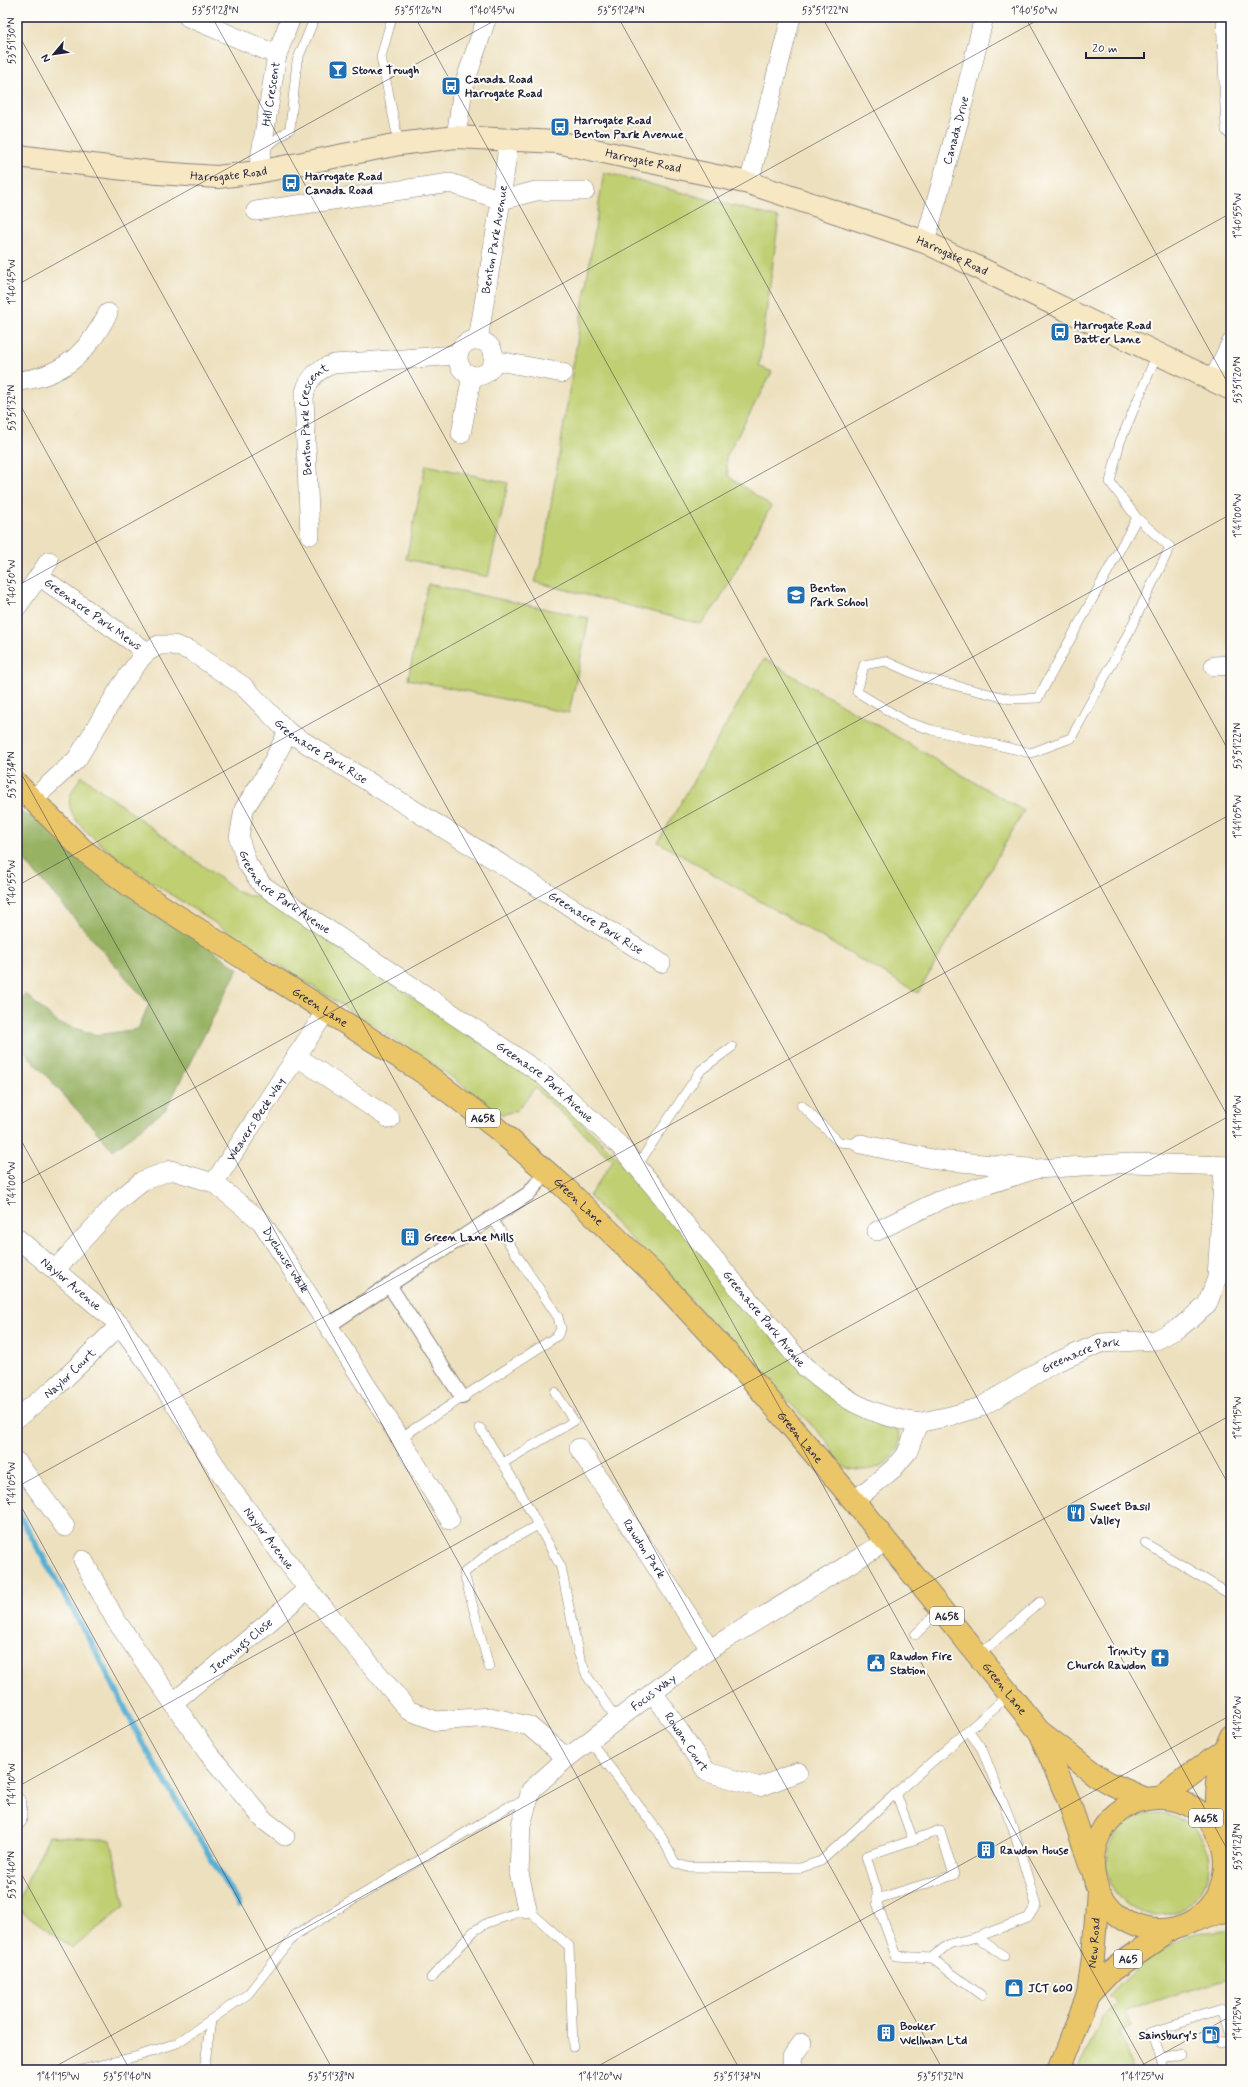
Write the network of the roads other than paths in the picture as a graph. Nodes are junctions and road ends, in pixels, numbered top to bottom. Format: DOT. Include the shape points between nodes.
graph roads {
  1 [pos="188,17"];
  2 [pos="291,17"];
  3 [pos="339,17"];
  4 [pos="392,17"];
  5 [pos="487,17"];
  6 [pos="791,17"];
  7 [pos="984,17"];
  8 [pos="1226,17"];
  9 [pos="277,55"];
  10 [pos="1229,58"];
  11 [pos="1231,129"];
  12 [pos="456,137"];
  13 [pos="509,138"];
  14 [pos="399,144"];
  15 [pos="262,150"];
  16 [pos="17,156"];
  17 [pos="258,172"];
  18 [pos="749,183"];
  19 [pos="585,191"];
  20 [pos="501,200"];
  21 [pos="256,211"];
  22 [pos="925,242"];
  23 [pos="108,313"];
  24 [pos="478,340"];
  25 [pos="1231,343"];
  26 [pos="1157,354"];
  27 [pos="458,355"];
  28 [pos="493,360"];
  29 [pos="563,373"];
  30 [pos="472,375"];
  31 [pos="17,381"];
  32 [pos="1222,385"];
  33 [pos="461,434"];
  34 [pos="1137,518"];
  35 [pos="310,535"];
  36 [pos="17,607"];
  37 [pos="147,652"];
  38 [pos="288,732"];
  39 [pos="17,784"];
  40 [pos="32,800"];
  41 [pos="660,963"];
  42 [pos="326,1011"];
  43 [pos="732,1048"];
  44 [pos="296,1056"];
  45 [pos="801,1105"];
  46 [pos="390,1119"];
  47 [pos="861,1144"];
  48 [pos="637,1166"];
  49 [pos="1228,1166"];
  50 [pos="1036,1169"];
  51 [pos="547,1172"];
  52 [pos="214,1183"];
  53 [pos="492,1218"];
  54 [pos="877,1231"];
  55 [pos="17,1238"];
  56 [pos="55,1270"];
  57 [pos="389,1285"];
  58 [pos="120,1325"];
  59 [pos="328,1326"];
  60 [pos="555,1392"];
  61 [pos="462,1397"];
  62 [pos="17,1418"];
  63 [pos="918,1422"];
  64 [pos="480,1428"];
  65 [pos="400,1438"];
  66 [pos="579,1448"];
  67 [pos="17,1462"];
  68 [pos="503,1464"];
  69 [pos="854,1501"];
  70 [pos="450,1520"];
  71 [pos="538,1525"];
  72 [pos="65,1527"];
  73 [pos="887,1541"];
  74 [pos="1146,1543"];
  75 [pos="84,1560"];
  76 [pos="308,1589"];
  77 [pos="1231,1595"];
  78 [pos="1040,1602"];
  79 [pos="941,1609"];
  80 [pos="914,1635"];
  81 [pos="710,1649"];
  82 [pos="979,1655"];
  83 [pos="490,1667"];
  84 [pos="653,1692"];
  85 [pos="1010,1694"];
  86 [pos="173,1703"];
  87 [pos="617,1720"];
  88 [pos="968,1730"];
  89 [pos="1039,1731"];
  90 [pos="590,1741"];
  91 [pos="1227,1744"];
  92 [pos="567,1758"];
  93 [pos="798,1772"];
  94 [pos="896,1793"];
  95 [pos="1153,1798"];
  96 [pos="528,1800"];
  97 [pos="17,1803"];
  98 [pos="17,1820"];
  99 [pos="284,1836"];
  100 [pos="913,1840"];
  101 [pos="1224,1848"];
  102 [pos="1092,1870"];
  103 [pos="1098,1891"];
  104 [pos="877,1899"];
  105 [pos="527,1909"];
  106 [pos="1231,1911"];
  107 [pos="1193,1921"];
  108 [pos="1172,1929"];
  109 [pos="977,1937"];
  110 [pos="1004,1956"];
  111 [pos="931,1958"];
  112 [pos="432,1978"];
  113 [pos="981,1995"];
  114 [pos="1088,1995"];
  115 [pos="211,2020"];
  116 [pos="1231,2039"];
  117 [pos="1220,2042"];
  118 [pos="802,2043"];
  119 [pos="572,2047"];
  120 [pos="1181,2054"];
  121 [pos="1161,2060"];
  122 [pos="98,2068"];
  123 [pos="1231,2069"];
  124 [pos="81,2070"];
  125 [pos="204,2070"];
  126 [pos="793,2070"];
  127 [pos="1060,2070"];
  128 [pos="1164,2070"];
  129 [pos="1227,2070"];
  1 -- 9 [label="street"];
  2 -- 9 [label="street, Hill Crescent"];
  3 -- 15 [label="lane" via="315,17 297,60 290,129"];
  4 -- 14 [label="lane" via="381,58"];
  5 -- 12 [label="street" via="463,88"];
  6 -- 18 [label="street"];
  7 -- 22 [label="street, Canada Drive"];
  8 -- 10 [label="street"];
  9 -- 15 [label="street, Hill Crescent"];
  10 -- 11 [label="street"];
  12 -- 13 [label="main road, Harrogate Road"];
  12 -- 14 [label="main road, Harrogate Road"];
  13 -- 18 [label="main road, Harrogate Road" via="558,142"];
  13 -- 20 [label="street, Benton Park Avenue"];
  14 -- 17 [label="main road, Harrogate Road"];
  15 -- 17 [label="street, Hill Crescent"];
  16 -- 17 [label="main road, Harrogate Road" via="158,173 217,177"];
  18 -- 22 [label="main road, Harrogate Road"];
  19 -- 20 [label="street" via="536,190"];
  20 -- 21 [label="street" via="450,183"];
  20 -- 24 [label="street, Benton Park Avenue"];
  22 -- 26 [label="main road, Harrogate Road"];
  23 -- 31 [label="street" via="97,335 83,352 61,368 41,377"];
  24 -- 27 [label="street" via="464,344"];
  24 -- 28 [label="street" via="487,343"];
  25 -- 32 [label="street"];
  26 -- 32 [label="main road, Harrogate Road"];
  26 -- 34 [label="lane" via="1120,442 1110,482"];
  27 -- 30 [label="street" via="460,367"];
  27 -- 35 [label="street, Benton Park Crescent" via="334,364 313,376 304,398"];
  28 -- 29 [label="street"];
  28 -- 30 [label="street" via="486,373"];
  30 -- 33 [label="street"];
  34 -- 34 [label="lane" via="1170,547 1124,642 1071,738 1031,753 907,722 857,692 864,665 885,661 921,677 1010,699 1038,698"];
  36 -- 37 [label="street, Greenacre Park Mews" via="44,569"];
  37 -- 38 [label="street, Greenacre Park Rise" via="159,645 174,645 191,652 243,686"];
  37 -- 40 [label="street" via="121,686 77,759"];
  38 -- 41 [label="street, Greenacre Park Rise"];
  38 -- 48 [label="street, Greenacre Park Avenue" via="267,773 244,809 239,838 247,863 262,884 543,1076 620,1145"];
  39 -- 40 [label="main road, Green Lane / A658"];
  40 -- 42 [label="main road, Green Lane / A658" via="82,849 130,886"];
  42 -- 44 [label="street, Weavers Beck Way"];
  42 -- 51 [label="main road, Green Lane / A658" via="427,1075 499,1130"];
  43 -- 48 [label="lane" via="701,1070"];
  44 -- 46 [label="street"];
  44 -- 52 [label="street, Weavers Beck Way"];
  45 -- 47 [label="lane" via="839,1142"];
  47 -- 50 [label="street, Greenacre Park" via="937,1160"];
  48 -- 63 [label="street, Greenacre Park Avenue" via="804,1366 833,1390 872,1412"];
  49 -- 50 [label="street, Greenacre Park" via="1131,1163"];
  49 -- 63 [label="street, Greenacre Park" via="1218,1278 1207,1305 1179,1328 1156,1340 1101,1343 1054,1363 981,1406 950,1416"];
  50 -- 54 [label="street, Greenacre Park" via="942,1199"];
  51 -- 53 [label="street" via="528,1194"];
  51 -- 69 [label="main road, Green Lane / A658" via="657,1277 748,1375"];
  52 -- 56 [label="street, Dyehouse Walk" via="171,1170 142,1180 119,1200"];
  52 -- 59 [label="street, Dyehouse Walk" via="261,1221"];
  53 -- 57 [label="street"];
  53 -- 61 [label="lane" via="558,1317 562,1328 557,1336"];
  55 -- 56 [label="street, Naylor Avenue"];
  56 -- 58 [label="street, Naylor Avenue"];
  57 -- 59 [label="street"];
  57 -- 61 [label="street"];
  58 -- 62 [label="street, Naylor Court" via="56,1387"];
  58 -- 76 [label="street, Naylor Avenue" via="232,1490"];
  59 -- 65 [label="street, Dyehouse Walk"];
  60 -- 68 [label="lane" via="574,1421"];
  61 -- 65 [label="lane"];
  63 -- 69 [label="street" via="908,1451 893,1469"];
  64 -- 68 [label="lane"];
  65 -- 70 [label="street, Dyehouse Walk"];
  66 -- 81 [label="street, Rawdon Park"];
  67 -- 72 [label="street"];
  68 -- 71 [label="lane"];
  69 -- 73 [label="main road, Green Lane / A658"];
  71 -- 83 [label="lane" via="494,1549 464,1573"];
  71 -- 87 [label="lane" via="561,1567 578,1652 587,1676"];
  73 -- 79 [label="main road, Green Lane / A658"];
  73 -- 81 [label="street, Focus Way"];
  74 -- 77 [label="lane"];
  75 -- 86 [label="street" via="115,1619"];
  76 -- 86 [label="street, Jennings Close"];
  76 -- 92 [label="street, Naylor Avenue" via="408,1710 436,1721 490,1717 529,1726"];
  78 -- 82 [label="lane"];
  79 -- 80 [label="lane"];
  79 -- 82 [label="main road, Green Lane / A658"];
  81 -- 84 [label="street, Focus Way"];
  82 -- 85 [label="main road, Green Lane / A658"];
  84 -- 87 [label="street, Focus Way"];
  84 -- 93 [label="street, Rowan Court" via="707,1772 760,1787"];
  85 -- 88 [label="lane"];
  85 -- 89 [label="main road, Green Lane / A658"];
  86 -- 99 [label="street" via="208,1753 260,1815"];
  87 -- 90 [label="street, Focus Way"];
  88 -- 94 [label="lane"];
  88 -- 109 [label="lane" via="982,1749 1013,1828 1036,1905 1028,1918"];
  89 -- 95 [label="main road, Green Lane / A658" via="1096,1776"];
  89 -- 102 [label="main road, Green Lane / A658" via="1068,1799"];
  90 -- 92 [label="street, Focus Way"];
  90 -- 94 [label="lane" via="660,1834 675,1863 687,1868 800,1868 821,1861"];
  91 -- 95 [label="main road"];
  91 -- 101 [label="main road" via="1217,1793"];
  92 -- 96 [label="street, Focus Way" via="531,1790"];
  94 -- 100 [label="lane"];
  95 -- 101 [label="main road, A658" via="1175,1800 1189,1805 1205,1817"];
  95 -- 102 [label="main road, A658" via="1133,1803 1118,1811 1107,1823 1098,1837"];
  96 -- 105 [label="street, Focus Way" via="521,1825 519,1873"];
  96 -- 115 [label="lane" via="511,1805 295,1935 248,1994"];
  97 -- 98 [label="street"];
  100 -- 104 [label="lane" via="866,1856"];
  100 -- 104 [label="lane" via="940,1830 954,1875"];
  101 -- 107 [label="main road, A658" via="1224,1872 1219,1891 1209,1908"];
  102 -- 103 [label="main road, A658"];
  103 -- 108 [label="main road, A658" via="1111,1910 1129,1923 1150,1930"];
  103 -- 114 [label="main road, New Road / A65"];
  104 -- 111 [label="lane" via="896,1956"];
  105 -- 112 [label="lane" via="487,1923 474,1931"];
  105 -- 119 [label="lane" via="569,1946"];
  106 -- 107 [label="main road, A658"];
  107 -- 108 [label="main road, A658"];
  108 -- 114 [label="main road, New Road / A65" via="1112,1970"];
  109 -- 110 [label="lane"];
  109 -- 111 [label="lane" via="949,1944"];
  111 -- 113 [label="lane"];
  114 -- 127 [label="main road, New Road / A65"];
  115 -- 122 [label="lane" via="177,2043"];
  115 -- 125 [label="lane"];
  116 -- 117 [label="lane"];
  116 -- 121 [label="lane" via="1222,2009 1215,2011 1152,2031"];
  118 -- 126 [label="street" via="792,2057"];
  120 -- 121 [label="lane"];
  121 -- 128 [label="lane"];
  122 -- 124 [label="lane"];
  123 -- 129 [label="lane"];
}
